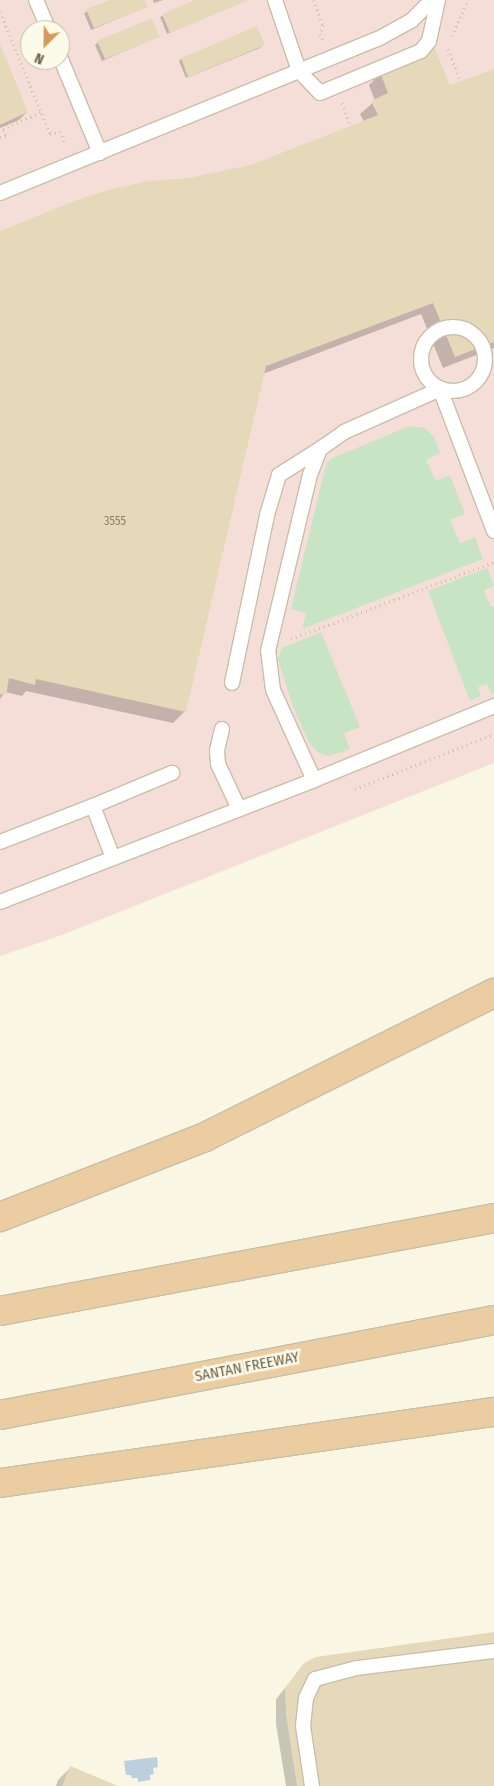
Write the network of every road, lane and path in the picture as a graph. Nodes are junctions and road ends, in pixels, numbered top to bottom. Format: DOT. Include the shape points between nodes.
graph roads {
  1 [pos="36,0"];
  2 [pos="275,0"];
  3 [pos="432,0"];
  4 [pos="438,0"];
  5 [pos="468,0"];
  6 [pos="0,12"];
  7 [pos="45,20"];
  8 [pos="451,40"];
  9 [pos="447,47"];
  10 [pos="65,70"];
  11 [pos="299,71"];
  12 [pos="460,81"];
  13 [pos="41,112"];
  14 [pos="0,137"];
  15 [pos="100,153"];
  16 [pos="73,163"];
  17 [pos="0,193"];
  18 [pos="440,388"];
  19 [pos="320,449"];
  20 [pos="494,531"];
  21 [pos="494,562"];
  22 [pos="269,647"];
  23 [pos="232,683"];
  24 [pos="494,706"];
  25 [pos="222,729"];
  26 [pos="494,734"];
  27 [pos="172,774"];
  28 [pos="314,780"];
  29 [pos="355,789"];
  30 [pos="93,806"];
  31 [pos="239,810"];
  32 [pos="0,842"];
  33 [pos="113,858"];
  34 [pos="0,902"];
  35 [pos="494,993"];
  36 [pos="0,1217"];
  37 [pos="494,1218"];
  38 [pos="0,1311"];
  39 [pos="494,1320"];
  40 [pos="494,1412"];
  41 [pos="0,1414"];
  42 [pos="0,1483"];
  43 [pos="494,1651"];
  44 [pos="312,1786"];
  1 -- 7 [label="lane"];
  2 -- 11 [label="lane"];
  3 -- 11 [label="lane" via="411,21 378,39"];
  4 -- 11 [label="lane" via="429,41 421,52 320,93"];
  5 -- 8 [label="path"];
  6 -- 13 [label="path"];
  9 -- 12 [label="path"];
  10 -- 15 [label="lane"];
  11 -- 15 [label="lane"];
  13 -- 14 [label="path" via="3,129 6,135"];
  13 -- 16 [label="path" via="50,134 60,131"];
  15 -- 16 [label="lane"];
  16 -- 17 [label="lane"];
  18 -- 18 [label="lane" via="424,373 422,352 433,333 443,328 462,328 478,338 483,346 485,368 480,378 462,391"];
  18 -- 19 [label="lane" via="344,432"];
  18 -- 20 [label="lane"];
  19 -- 22 [label="lane" via="310,475"];
  19 -- 23 [label="lane" via="279,475 267,515"];
  21 -- 22 [label="path"];
  22 -- 28 [label="lane" via="273,690"];
  24 -- 28 [label="lane"];
  25 -- 31 [label="lane" via="217,750 218,764"];
  26 -- 29 [label="path"];
  27 -- 30 [label="lane"];
  28 -- 31 [label="lane"];
  30 -- 32 [label="lane"];
  30 -- 33 [label="lane"];
  31 -- 33 [label="lane"];
  33 -- 34 [label="lane"];
  35 -- 36 [label="highway" via="205,1137"];
  37 -- 38 [label="highway"];
  39 -- 41 [label="highway, SANTAN FREEWAY"];
  40 -- 42 [label="highway"];
  43 -- 44 [label="lane" via="357,1668 315,1679 306,1698 303,1726"];
}
